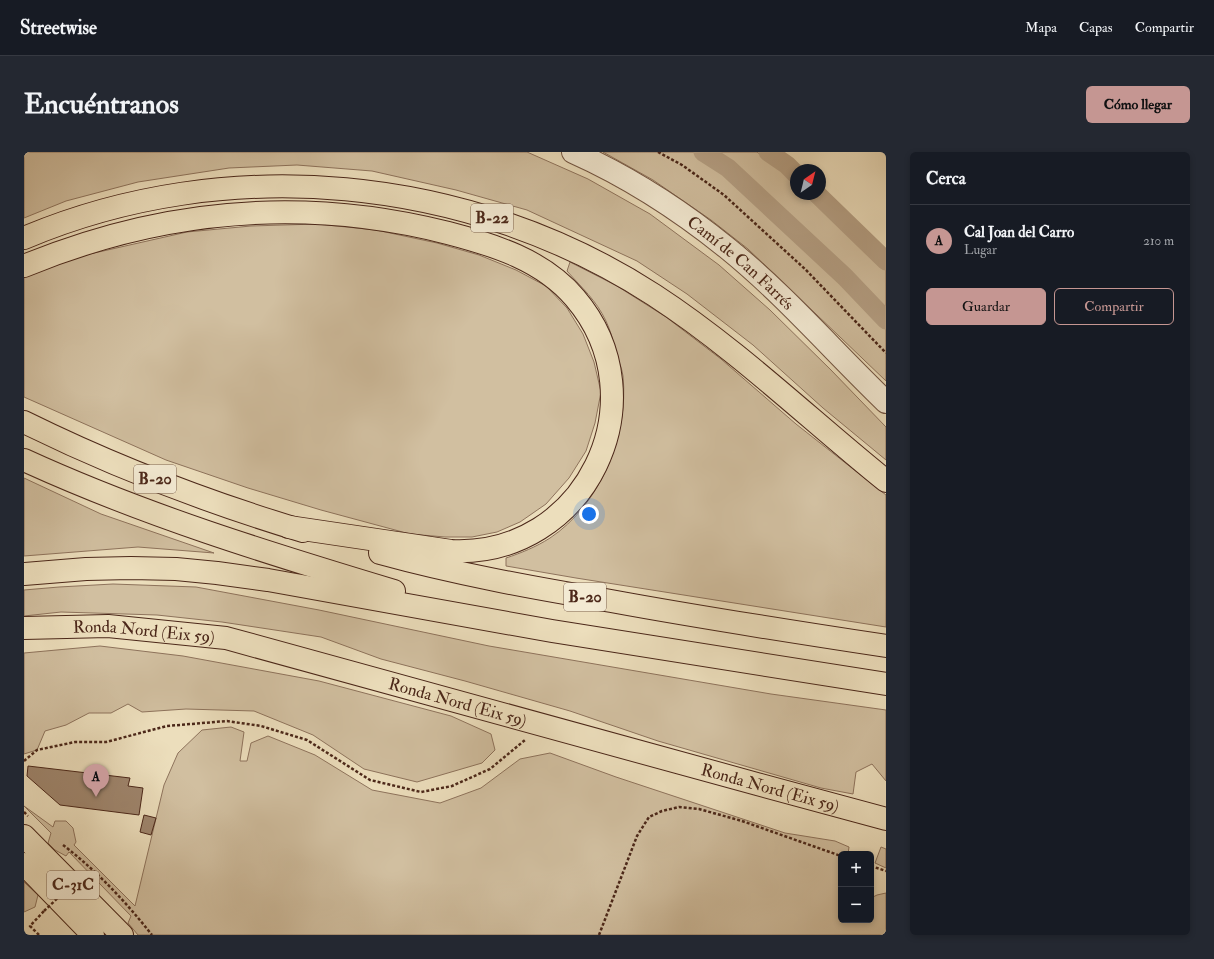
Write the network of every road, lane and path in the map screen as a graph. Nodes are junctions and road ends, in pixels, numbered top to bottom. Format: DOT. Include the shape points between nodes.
graph roads {
  1 [pos="573,152"];
  2 [pos="658,152"];
  3 [pos="24,238"];
  4 [pos="24,266"];
  5 [pos="886,353"];
  6 [pos="886,402"];
  7 [pos="24,422"];
  8 [pos="24,460"];
  9 [pos="886,481"];
  10 [pos="289,527"];
  11 [pos="24,574"];
  12 [pos="24,628"];
  13 [pos="552,631"];
  14 [pos="886,646"];
  15 [pos="886,684"];
  16 [pos="544,725"];
  17 [pos="24,761"];
  18 [pos="24,812"];
  19 [pos="886,819"];
  20 [pos="28,828"];
  21 [pos="59,842"];
  22 [pos="838,855"];
  23 [pos="24,864"];
  24 [pos="874,867"];
  25 [pos="886,871"];
  26 [pos="82,874"];
  27 [pos="39,935"];
  28 [pos="93,935"];
  29 [pos="122,935"];
  30 [pos="152,935"];
  31 [pos="599,935"];
  1 -- 6 [label="street, Camí de Can Farrés" via="653,194 728,248 800,315"];
  2 -- 5 [label="path" via="682,164 724,194 805,269"];
  3 -- 9 [label="main road, B-22" via="85,215 131,203 210,190 261,187 354,189 400,196 488,217 576,251 654,295 728,349"];
  4 -- 10 [label="main road, B-22" via="113,235 187,219 258,212 329,213 403,223 463,237 509,252 555,278 585,311 607,356 612,393 611,419 605,446 591,476 571,503 550,522 536,532 507,544 470,552"];
  7 -- 10 [label="main road, B-20" via="193,494"];
  8 -- 13 [label="main road, B-20" via="88,488 226,540 394,591"];
  10 -- 14 [label="main road, B-20" via="453,572 739,624"];
  11 -- 13 [label="main road" via="132,568 217,573"];
  12 -- 16 [label="main road, Ronda Nord (Eix 59)" via="108,626 226,638"];
  13 -- 15 [label="main road, B-20"];
  16 -- 17 [label="path" via="490,769 452,786 422,792 370,780 307,740 261,726 227,722 167,726 106,742 75,742 37,750"];
  16 -- 19 [label="main road, Ronda Nord (Eix 59)"];
  18 -- 20 [label="path"];
  20 -- 29 [label="main road, C-31C"];
  21 -- 30 [label="path" via="114,890"];
  22 -- 31 [label="path" via="742,821 699,809 679,807 662,810 649,817 637,836"];
  23 -- 28 [label="main road, C-31C"];
  24 -- 25 [label="path"];
  26 -- 27 [label="path, bridge" via="30,926"];
}
